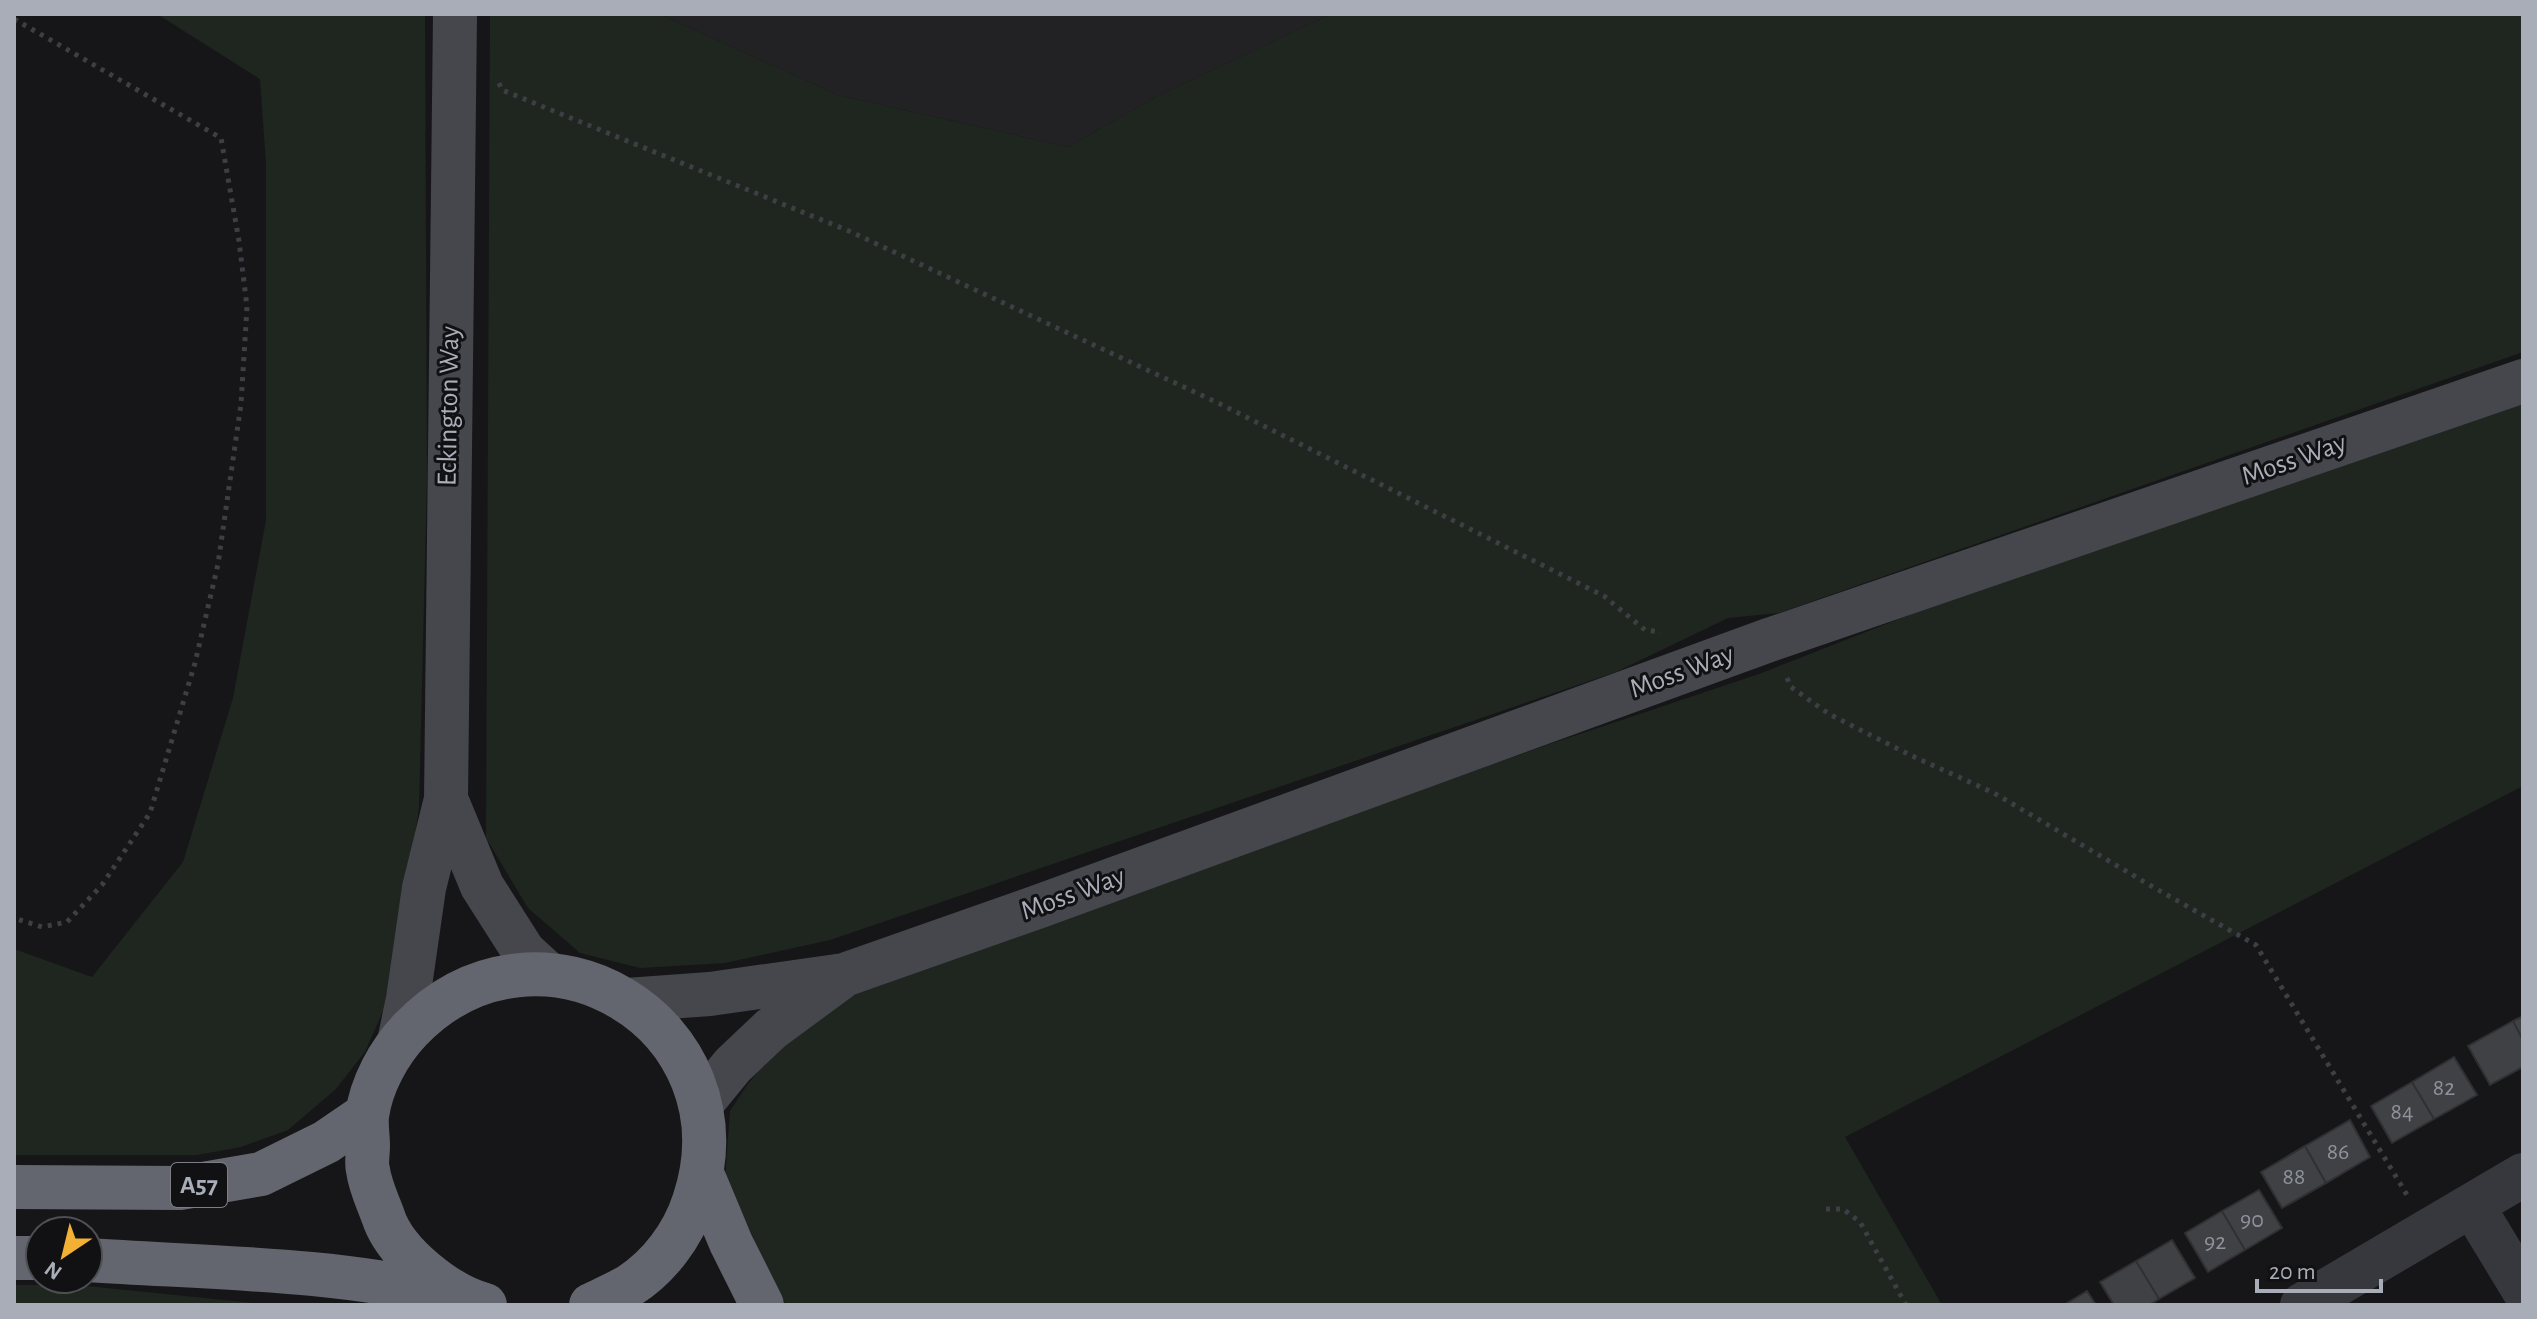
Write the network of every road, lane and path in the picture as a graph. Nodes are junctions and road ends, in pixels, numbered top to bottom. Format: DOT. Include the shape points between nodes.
graph roads {
  1 [pos="14,19"];
  2 [pos="455,26"];
  3 [pos="2523,381"];
  4 [pos="1676,633"];
  5 [pos="1769,640"];
  6 [pos="446,799"];
  7 [pos="14,918"];
  8 [pos="548,974"];
  9 [pos="844,975"];
  10 [pos="627,1000"];
  11 [pos="399,1042"];
  12 [pos="701,1104"];
  13 [pos="367,1114"];
  14 [pos="2523,1175"];
  15 [pos="703,1176"];
  16 [pos="14,1187"];
  17 [pos="2472,1205"];
  18 [pos="1826,1209"];
  19 [pos="2429,1230"];
  20 [pos="104,1261"];
  21 [pos="2523,1289"];
  22 [pos="477,1303"];
  23 [pos="591,1305"];
  24 [pos="762,1305"];
  25 [pos="1906,1305"];
  26 [pos="2302,1305"];
  1 -- 7 [label="path" via="221,138 247,307 241,404 218,564 150,813 102,885 67,922 42,927"];
  2 -- 4 [label="path" via="487,54 502,90 849,231 1216,402 1604,596 1645,630"];
  2 -- 6 [label="street, Eckington Way"];
  3 -- 5 [label="street, Moss Way"];
  5 -- 9 [label="street, Moss Way"];
  5 -- 19 [label="path" via="1791,687 1829,714 1994,793 2256,945"];
  6 -- 8 [label="street, Eckington Way" via="482,886 524,952"];
  6 -- 11 [label="street, Eckington Way" via="424,888"];
  8 -- 10 [label="highway" via="589,983"];
  8 -- 11 [label="highway" via="506,976 465,988 429,1011"];
  9 -- 10 [label="street, Moss Way"];
  9 -- 12 [label="street, Moss Way" via="771,1029"];
  10 -- 12 [label="highway" via="660,1028 685,1064"];
  11 -- 13 [label="highway" via="379,1076"];
  12 -- 15 [label="highway"];
  13 -- 16 [label="highway, A57" via="326,1142 261,1174 180,1188"];
  13 -- 22 [label="highway" via="368,1171 386,1225 421,1270"];
  14 -- 17 [label="street"];
  15 -- 23 [label="highway" via="689,1218 664,1256 630,1285"];
  15 -- 24 [label="highway"];
  17 -- 19 [label="street"];
  17 -- 21 [label="street"];
  18 -- 25 [label="path" via="1843,1209 1860,1222"];
  19 -- 26 [label="street"];
  20 -- 22 [label="highway" via="398,1284"];
}
